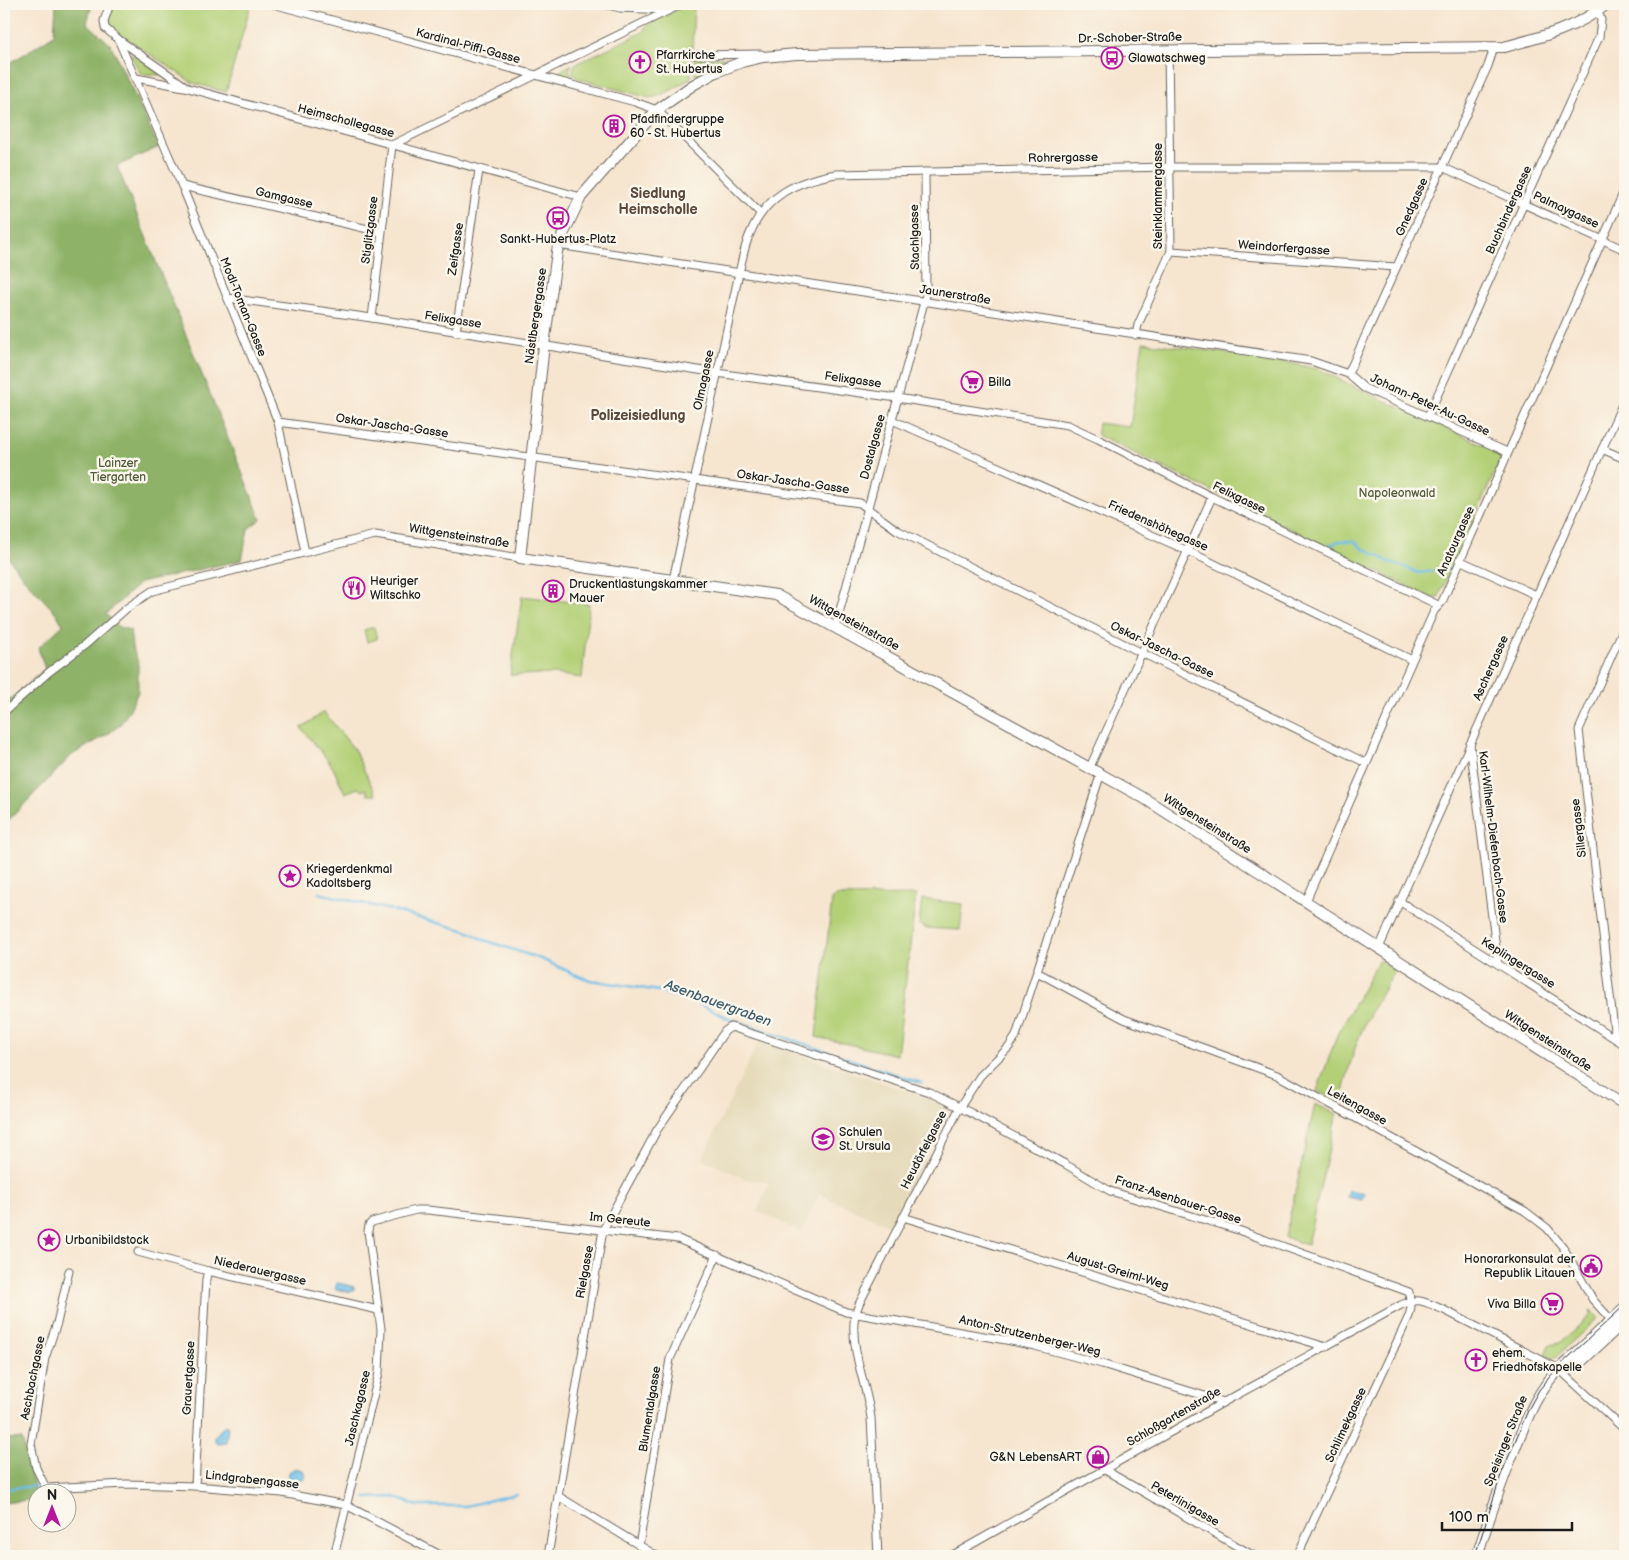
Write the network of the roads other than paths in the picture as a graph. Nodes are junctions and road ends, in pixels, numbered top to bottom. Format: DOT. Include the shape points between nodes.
graph roads {
  1 [pos="110,4"];
  2 [pos="273,4"];
  3 [pos="604,4"];
  4 [pos="682,4"];
  5 [pos="1607,4"];
  6 [pos="1619,4"];
  7 [pos="1625,8"];
  8 [pos="670,10"];
  9 [pos="1598,11"];
  10 [pos="118,39"];
  11 [pos="1494,48"];
  12 [pos="1168,50"];
  13 [pos="797,54"];
  14 [pos="694,55"];
  15 [pos="535,75"];
  16 [pos="136,78"];
  17 [pos="188,88"];
  18 [pos="657,110"];
  19 [pos="392,145"];
  20 [pos="1442,166"];
  21 [pos="1170,167"];
  22 [pos="479,170"];
  23 [pos="925,172"];
  24 [pos="182,186"];
  25 [pos="1625,189"];
  26 [pos="581,197"];
  27 [pos="1525,203"];
  28 [pos="760,213"];
  29 [pos="381,232"];
  30 [pos="1602,240"];
  31 [pos="558,245"];
  32 [pos="1625,250"];
  33 [pos="1171,251"];
  34 [pos="1396,267"];
  35 [pos="739,273"];
  36 [pos="228,298"];
  37 [pos="924,301"];
  38 [pos="372,318"];
  39 [pos="456,332"];
  40 [pos="1136,335"];
  41 [pos="544,345"];
  42 [pos="717,373"];
  43 [pos="1348,374"];
  44 [pos="897,398"];
  45 [pos="1625,398"];
  46 [pos="1428,416"];
  47 [pos="892,420"];
  48 [pos="278,422"];
  49 [pos="1602,449"];
  50 [pos="1507,452"];
  51 [pos="531,456"];
  52 [pos="1625,459"];
  53 [pos="695,480"];
  54 [pos="1212,497"];
  55 [pos="868,508"];
  56 [pos="1188,551"];
  57 [pos="305,552"];
  58 [pos="520,558"];
  59 [pos="1459,560"];
  60 [pos="673,580"];
  61 [pos="1536,595"];
  62 [pos="1438,605"];
  63 [pos="1625,625"];
  64 [pos="836,628"];
  65 [pos="1142,653"];
  66 [pos="1412,660"];
  67 [pos="4,712"];
  68 [pos="1470,742"];
  69 [pos="1366,763"];
  70 [pos="1090,767"];
  71 [pos="1101,773"];
  72 [pos="1306,901"];
  73 [pos="1399,901"];
  74 [pos="1379,948"];
  75 [pos="1498,964"];
  76 [pos="1037,972"];
  77 [pos="731,1027"];
  78 [pos="1615,1038"];
  79 [pos="1625,1045"];
  80 [pos="1625,1105"];
  81 [pos="960,1107"];
  82 [pos="903,1217"];
  83 [pos="369,1225"];
  84 [pos="603,1230"];
  85 [pos="138,1252"];
  86 [pos="716,1255"];
  87 [pos="69,1270"];
  88 [pos="208,1271"];
  89 [pos="1410,1301"];
  90 [pos="378,1310"];
  91 [pos="1623,1310"];
  92 [pos="856,1314"];
  93 [pos="1614,1323"];
  94 [pos="1326,1347"];
  95 [pos="1559,1369"];
  96 [pos="1224,1402"];
  97 [pos="1625,1430"];
  98 [pos="1105,1470"];
  99 [pos="43,1482"];
  100 [pos="78,1486"];
  101 [pos="195,1486"];
  102 [pos="558,1496"];
  103 [pos="346,1505"];
  104 [pos="639,1546"];
  105 [pos="334,1556"];
  106 [pos="442,1556"];
  107 [pos="548,1556"];
  108 [pos="657,1556"];
  109 [pos="878,1556"];
  110 [pos="951,1556"];
  111 [pos="1254,1556"];
  112 [pos="1297,1556"];
  113 [pos="1477,1556"];
  1 -- 10 [label="street" via="105,28"];
  2 -- 15 [label="street, Kardinal-Piffl-Gasse"];
  3 -- 8 [label="street" via="620,8"];
  4 -- 8 [label="street"];
  5 -- 9 [label="street, Dr.-Schober-Straße"];
  6 -- 7 [label="street"];
  8 -- 15 [label="street"];
  9 -- 11 [label="street, Dr.-Schober-Straße" via="1567,29"];
  9 -- 27 [label="street, Buchbindergasse" via="1600,37"];
  10 -- 16 [label="street, Modl-Toman-Gasse"];
  10 -- 17 [label="street, Heimschollegasse"];
  11 -- 12 [label="street, Dr.-Schober-Straße"];
  11 -- 20 [label="street, Gnedgasse"];
  12 -- 13 [label="street, Dr.-Schober-Straße"];
  12 -- 21 [label="street, Steinklammergasse"];
  13 -- 14 [label="street"];
  13 -- 18 [label="street, Dr.-Schober-Straße" via="763,57 716,72"];
  15 -- 18 [label="street, Kardinal-Piffl-Gasse"];
  15 -- 19 [label="street"];
  16 -- 17 [label="street"];
  16 -- 24 [label="street, Modl-Toman-Gasse"];
  17 -- 19 [label="street, Heimschollegasse"];
  18 -- 26 [label="street, Nästlbergergasse"];
  18 -- 28 [label="street"];
  19 -- 22 [label="street, Heimschollegasse"];
  19 -- 29 [label="street, Stiglitzgasse"];
  20 -- 21 [label="street, Rohrergasse"];
  20 -- 27 [label="street, Palmaygasse"];
  20 -- 34 [label="street, Gnedgasse"];
  21 -- 23 [label="street, Rohrergasse"];
  21 -- 33 [label="street, Steinklammergasse"];
  22 -- 26 [label="street, Heimschollegasse"];
  22 -- 39 [label="street, Zeifgasse"];
  23 -- 28 [label="street, Rohrergasse" via="836,174 814,178 792,186"];
  23 -- 37 [label="street, Stachlgasse"];
  24 -- 29 [label="street, Gamgasse"];
  24 -- 36 [label="street, Modl-Toman-Gasse"];
  25 -- 30 [label="street, Anatourgasse"];
  26 -- 31 [label="street, Nästlbergergasse"];
  27 -- 30 [label="street, Palmaygasse"];
  27 -- 46 [label="street, Buchbindergasse"];
  28 -- 35 [label="street, Rohrergasse" via="749,236"];
  29 -- 38 [label="street, Stiglitzgasse"];
  30 -- 32 [label="street, Palmaygasse"];
  30 -- 50 [label="street, Anatourgasse"];
  31 -- 35 [label="street, Jaunerstraße"];
  31 -- 41 [label="street, Nästlbergergasse"];
  33 -- 34 [label="street, Weindorfergasse"];
  33 -- 40 [label="street, Steinklammergasse"];
  34 -- 43 [label="street, Gnedgasse"];
  35 -- 37 [label="street, Jaunerstraße"];
  35 -- 42 [label="street, Olmagasse"];
  36 -- 38 [label="street, Felixgasse"];
  36 -- 48 [label="street, Modl-Toman-Gasse"];
  37 -- 40 [label="street, Jaunerstraße"];
  37 -- 44 [label="street, Dostalgasse"];
  38 -- 39 [label="street, Felixgasse"];
  39 -- 41 [label="street, Felixgasse"];
  40 -- 43 [label="street, Jaunerstraße" via="1311,361"];
  41 -- 42 [label="street, Felixgasse"];
  41 -- 51 [label="street, Nästlbergergasse"];
  42 -- 44 [label="street, Felixgasse"];
  42 -- 53 [label="street, Olmagasse"];
  43 -- 46 [label="street, Johann-Peter-Au-Gasse" via="1364,388"];
  44 -- 47 [label="street, Dostalgasse"];
  44 -- 54 [label="street, Felixgasse" via="1068,426"];
  45 -- 49 [label="street, Aschergasse"];
  46 -- 50 [label="street, Johann-Peter-Au-Gasse"];
  47 -- 55 [label="street, Dostalgasse"];
  47 -- 56 [label="street, Friedenshöhegasse"];
  48 -- 51 [label="street, Oskar-Jascha-Gasse"];
  48 -- 57 [label="street, Modl-Toman-Gasse"];
  49 -- 52 [label="street"];
  49 -- 61 [label="street, Aschergasse"];
  50 -- 59 [label="street, Anatourgasse"];
  51 -- 53 [label="street, Oskar-Jascha-Gasse"];
  51 -- 58 [label="street, Nästlbergergasse"];
  53 -- 55 [label="street, Oskar-Jascha-Gasse" via="860,503"];
  53 -- 60 [label="street, Olmagasse"];
  54 -- 56 [label="street"];
  54 -- 62 [label="street, Felixgasse"];
  55 -- 64 [label="street, Dostalgasse"];
  55 -- 65 [label="street, Oskar-Jascha-Gasse" via="897,530"];
  56 -- 65 [label="street"];
  56 -- 66 [label="street, Friedenshöhegasse"];
  57 -- 58 [label="street, Wittgensteinstraße" via="375,535"];
  57 -- 67 [label="street, Wittgensteinstraße" via="152,591 127,608"];
  58 -- 60 [label="street, Wittgensteinstraße"];
  59 -- 61 [label="street"];
  59 -- 62 [label="street, Anatourgasse"];
  60 -- 64 [label="street, Wittgensteinstraße" via="776,595"];
  61 -- 68 [label="street, Aschergasse"];
  62 -- 66 [label="street, Anatourgasse"];
  63 -- 78 [label="street, Sillergasse" via="1579,730"];
  64 -- 70 [label="street, Wittgensteinstraße"];
  65 -- 69 [label="street, Oskar-Jascha-Gasse"];
  65 -- 70 [label="street"];
  66 -- 69 [label="street, Anatourgasse"];
  68 -- 73 [label="street, Aschergasse"];
  68 -- 75 [label="street, Karl-Wilhelm-Diefenbach-Gasse"];
  69 -- 72 [label="street, Anatourgasse"];
  70 -- 71 [label="street, Wittgensteinstraße"];
  71 -- 72 [label="street, Wittgensteinstraße"];
  71 -- 76 [label="street, Heudörfelgasse"];
  72 -- 74 [label="street, Wittgensteinstraße"];
  73 -- 74 [label="street, Aschergasse"];
  73 -- 75 [label="street, Keplingergasse"];
  74 -- 80 [label="street, Wittgensteinstraße"];
  75 -- 78 [label="street, Keplingergasse"];
  76 -- 81 [label="street, Heudörfelgasse" via="1014,1042 980,1076"];
  76 -- 93 [label="street, Leitengasse" via="1124,1019 1277,1075 1526,1211 1563,1247 1593,1300"];
  77 -- 81 [label="street, Franz-Asenbauer-Gasse" via="929,1092"];
  77 -- 84 [label="street, Rielgasse" via="724,1031 657,1130"];
  78 -- 79 [label="street, Keplingergasse"];
  81 -- 82 [label="street, Heudörfelgasse"];
  81 -- 89 [label="street, Franz-Asenbauer-Gasse" via="1110,1191 1238,1230 1400,1288 1409,1292"];
  82 -- 92 [label="street, Heudörfelgasse"];
  82 -- 94 [label="street, August-Greiml-Weg"];
  83 -- 84 [label="street, Im Gereute" via="422,1210"];
  83 -- 90 [label="street, Jaschkagasse" via="368,1243"];
  84 -- 86 [label="street, Im Gereute" via="678,1239"];
  84 -- 102 [label="street, Rielgasse"];
  85 -- 88 [label="street, Niederauergasse"];
  86 -- 92 [label="street, Im Gereute"];
  86 -- 104 [label="street, Blumentalgasse" via="670,1359"];
  87 -- 99 [label="street, Aschbachgasse" via="45,1358 31,1444"];
  88 -- 90 [label="street, Niederauergasse"];
  88 -- 101 [label="street, Grauertgasse"];
  89 -- 94 [label="street, Schloßgartenstraße"];
  89 -- 95 [label="street" via="1420,1300 1444,1310"];
  89 -- 112 [label="street, Schlimekgasse" via="1410,1316"];
  90 -- 103 [label="street, Jaschkagasse" via="381,1329 377,1386"];
  91 -- 93 [label="street, Speisinger Straße"];
  92 -- 96 [label="street, Anton-Strutzenberger-Weg" via="1035,1346"];
  92 -- 109 [label="street, Heudörfelgasse" via="855,1346 871,1418"];
  93 -- 95 [label="street, Speisinger Straße"];
  94 -- 96 [label="street, Schloßgartenstraße"];
  95 -- 97 [label="street"];
  95 -- 113 [label="street, Speisinger Straße" via="1540,1392 1529,1413"];
  96 -- 98 [label="street, Schloßgartenstraße"];
  98 -- 110 [label="street, Schloßgartenstraße"];
  98 -- 111 [label="street, Peterlinigasse"];
  100 -- 101 [label="street, Lindgrabengasse"];
  101 -- 103 [label="street, Lindgrabengasse" via="282,1493"];
  102 -- 104 [label="street"];
  102 -- 107 [label="street, Rielgasse"];
  103 -- 105 [label="street, Jaschkagasse"];
  103 -- 106 [label="street, Lindgrabengasse"];
  104 -- 108 [label="street"];
}
